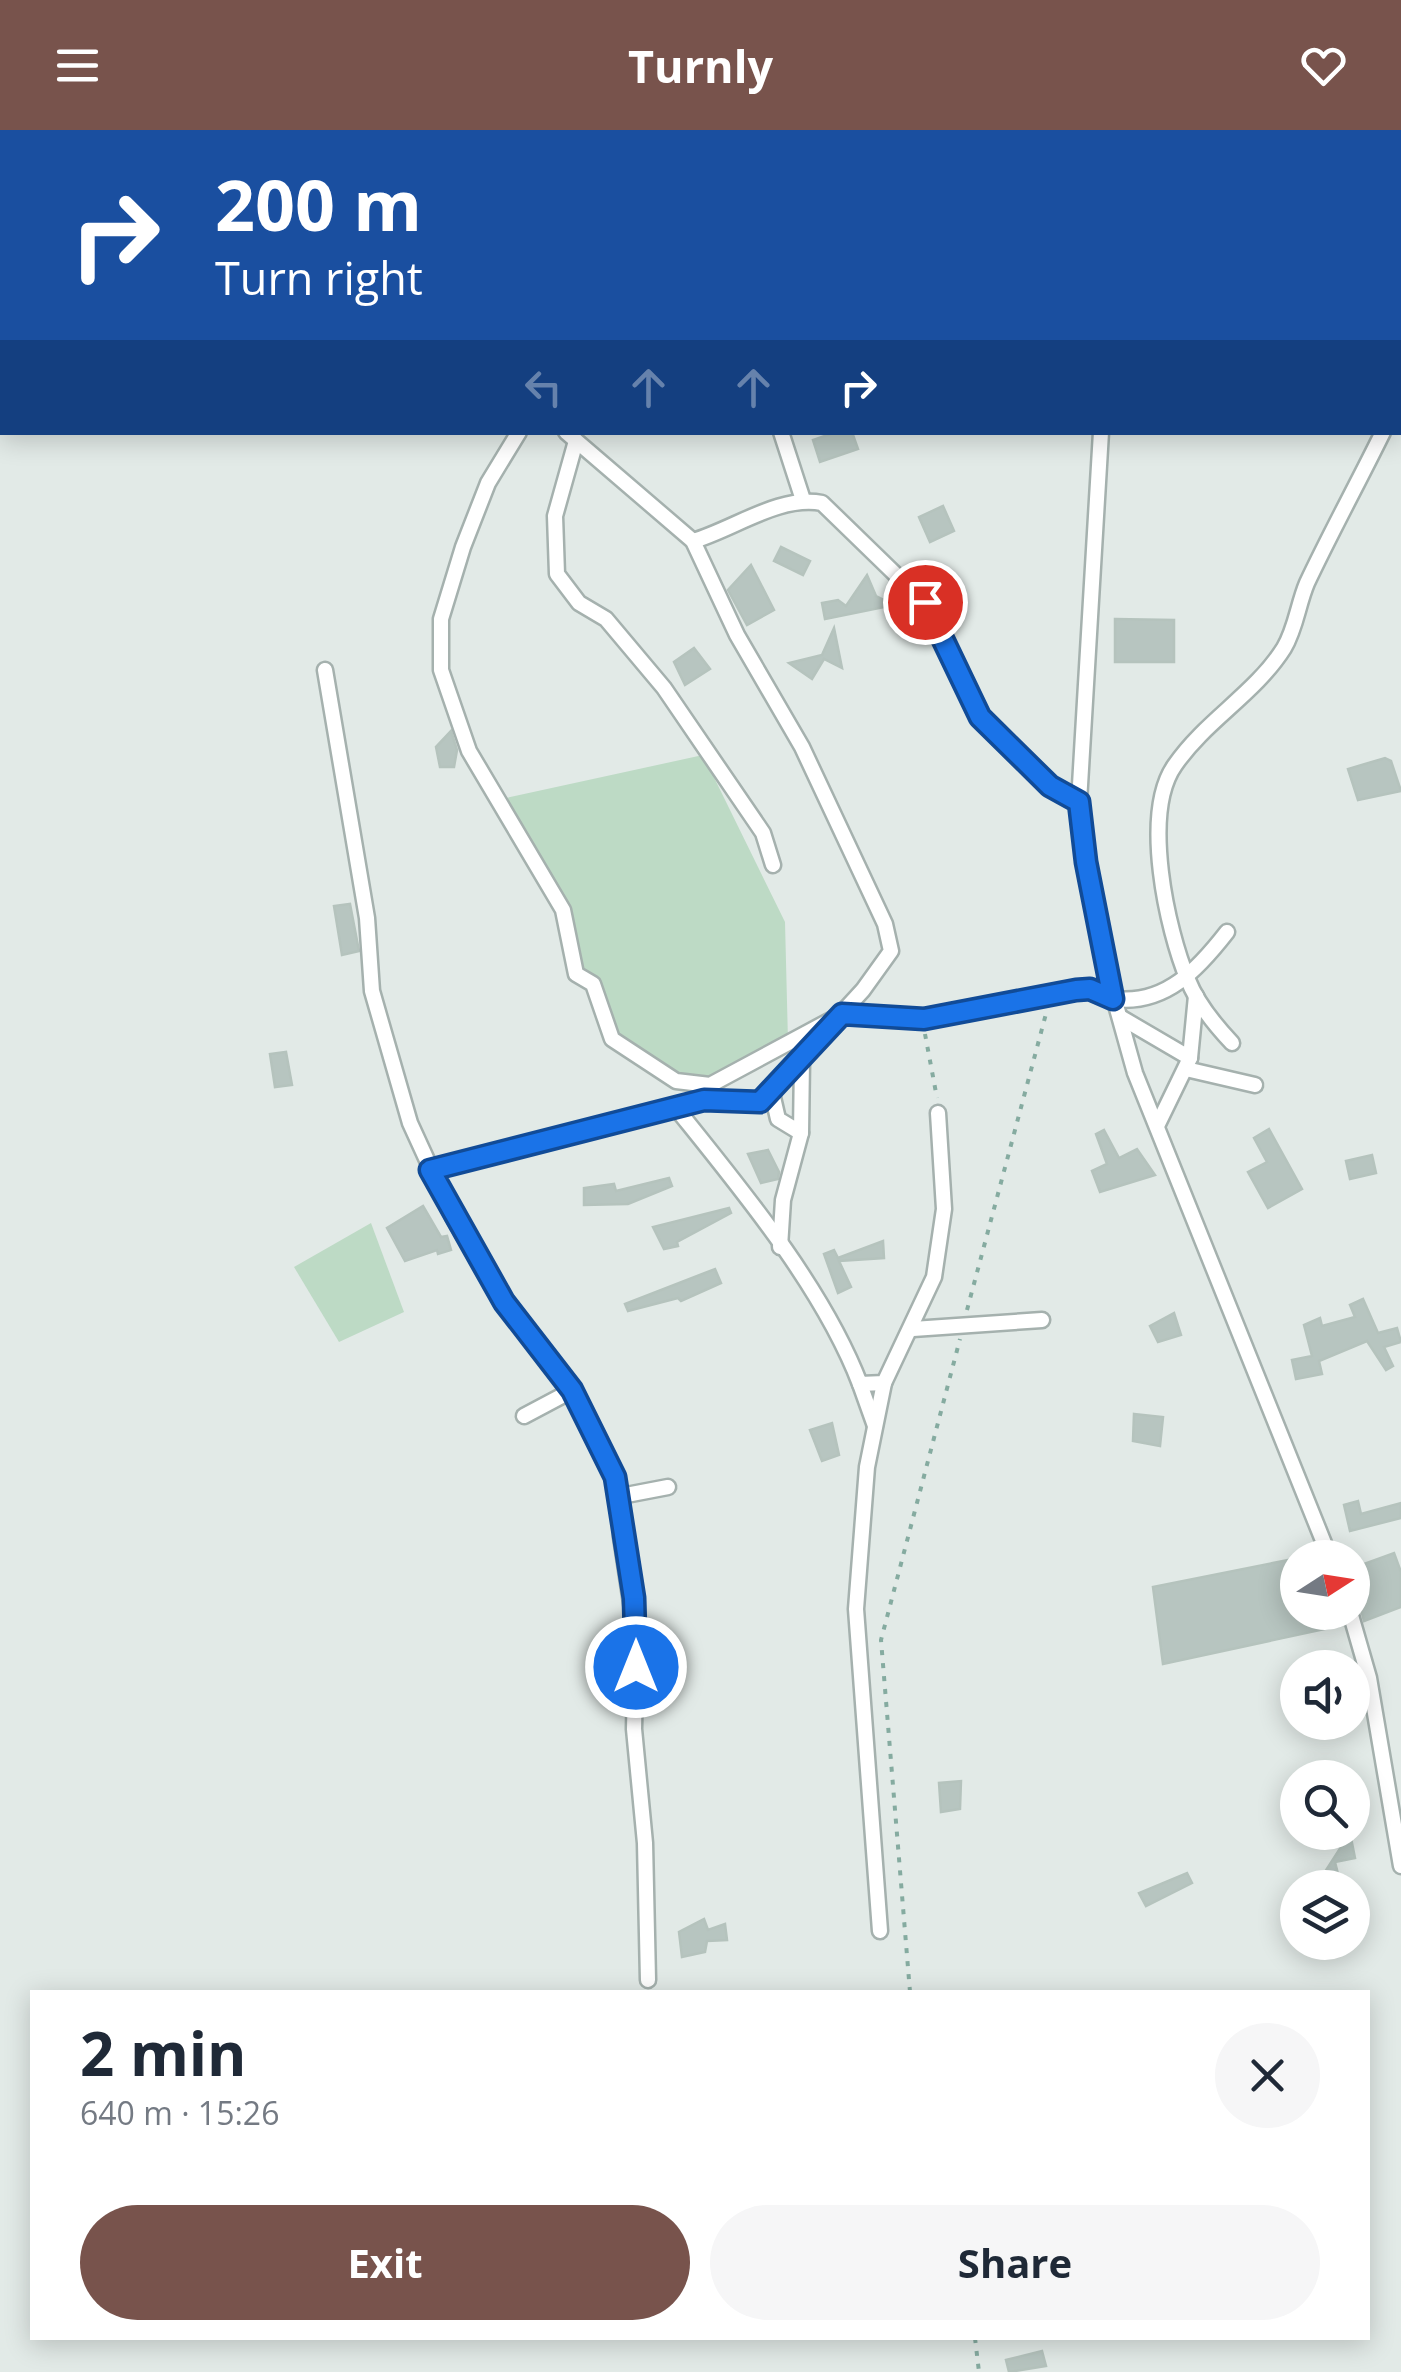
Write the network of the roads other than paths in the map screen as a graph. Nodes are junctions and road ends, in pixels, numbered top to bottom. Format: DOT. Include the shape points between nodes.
graph roads {
  1 [pos="517,435"];
  2 [pos="782,435"];
  3 [pos="1101,435"];
  4 [pos="1382,435"];
  5 [pos="571,437"];
  6 [pos="804,500"];
  7 [pos="693,541"];
  8 [pos="324,670"];
  9 [pos="1079,802"];
  10 [pos="773,866"];
  11 [pos="1227,932"];
  12 [pos="1187,978"];
  13 [pos="1196,996"];
  14 [pos="1113,999"];
  15 [pos="842,1014"];
  16 [pos="1120,1017"];
  17 [pos="1232,1043"];
  18 [pos="802,1060"];
  19 [pos="1188,1064"];
  20 [pos="1255,1085"];
  21 [pos="772,1093"];
  22 [pos="676,1108"];
  23 [pos="938,1113"];
  24 [pos="1157,1126"];
  25 [pos="801,1132"];
  26 [pos="430,1170"];
  27 [pos="780,1247"];
  28 [pos="1042,1320"];
  29 [pos="912,1329"];
  30 [pos="884,1382"];
  31 [pos="860,1384"];
  32 [pos="572,1390"];
  33 [pos="524,1416"];
  34 [pos="876,1426"];
  35 [pos="668,1487"];
  36 [pos="622,1496"];
  37 [pos="1323,1540"];
  38 [pos="1355,1630"];
  39 [pos="1401,1866"];
  40 [pos="880,1931"];
  41 [pos="648,1980"];
  1 -- 15 [label="street" via="463,547 442,620 441,670 468,751 563,910 576,974 593,984 612,1039 676,1081 710,1085"];
  2 -- 6 [label="street"];
  3 -- 9 [label="street"];
  4 -- 12 [label="street" via="1308,582 1285,646 1171,770 1158,852"];
  5 -- 7 [label="street"];
  5 -- 10 [label="street" via="555,516 557,574 664,688 764,834"];
  6 -- 7 [label="street"];
  6 -- 9 [label="street" via="822,503 925,602 980,717 1050,786"];
  7 -- 15 [label="street" via="737,636 802,747 885,924 891,951"];
  8 -- 26 [label="street" via="367,918 372,992"];
  9 -- 14 [label="street"];
  11 -- 12 [label="street"];
  12 -- 13 [label="street"];
  12 -- 14 [label="street" via="1164,991"];
  13 -- 17 [label="street"];
  13 -- 19 [label="street"];
  14 -- 15 [label="street" via="1090,989 924,1019"];
  14 -- 16 [label="street"];
  15 -- 18 [label="street"];
  16 -- 19 [label="street"];
  16 -- 24 [label="street"];
  18 -- 21 [label="street"];
  18 -- 25 [label="street"];
  19 -- 20 [label="street"];
  19 -- 24 [label="street"];
  21 -- 22 [label="street" via="760,1102 704,1100"];
  21 -- 25 [label="street" via="778,1119"];
  22 -- 26 [label="street"];
  22 -- 27 [label="street"];
  23 -- 29 [label="street" via="944,1209 934,1276"];
  24 -- 37 [label="street"];
  25 -- 27 [label="street" via="783,1200"];
  26 -- 32 [label="street" via="504,1302"];
  27 -- 31 [label="street" via="847,1351"];
  28 -- 29 [label="street"];
  29 -- 30 [label="street"];
  30 -- 31 [label="street"];
  30 -- 34 [label="street"];
  31 -- 34 [label="street"];
  32 -- 33 [label="street"];
  32 -- 36 [label="street"];
  34 -- 40 [label="street" via="856,1610"];
  35 -- 36 [label="street"];
  36 -- 41 [label="street" via="621,1537 636,1636 634,1729"];
  38 -- 39 [label="street"];
}
